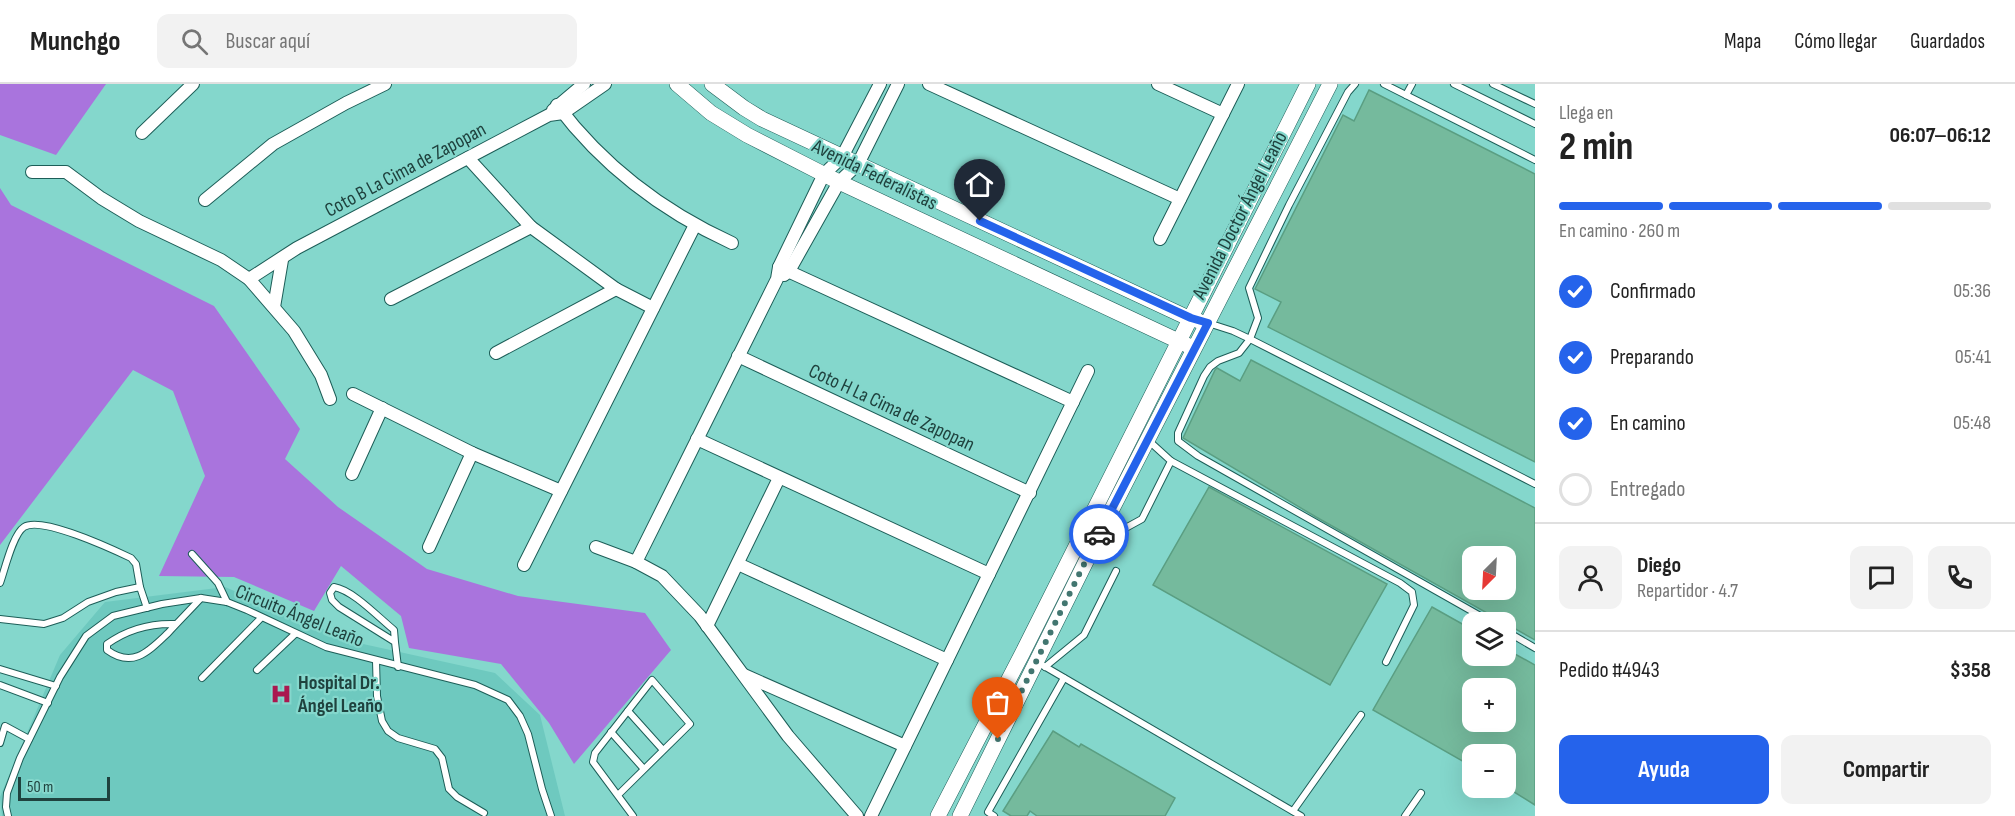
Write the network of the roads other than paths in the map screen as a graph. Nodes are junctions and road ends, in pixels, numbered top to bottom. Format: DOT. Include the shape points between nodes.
graph roads {
  1 [pos="193,84"];
  2 [pos="385,84"];
  3 [pos="584,84"];
  4 [pos="605,84"];
  5 [pos="677,84"];
  6 [pos="712,84"];
  7 [pos="880,84"];
  8 [pos="898,84"];
  9 [pos="929,84"];
  10 [pos="1158,84"];
  11 [pos="1238,84"];
  12 [pos="1308,84"];
  13 [pos="1330,84"];
  14 [pos="1355,84"];
  15 [pos="1384,84"];
  16 [pos="1412,84"];
  17 [pos="1454,84"];
  18 [pos="1493,84"];
  19 [pos="1407,95"];
  20 [pos="1535,104"];
  21 [pos="560,109"];
  22 [pos="1223,114"];
  23 [pos="862,120"];
  24 [pos="1535,124"];
  25 [pos="877,127"];
  26 [pos="141,133"];
  27 [pos="842,157"];
  28 [pos="468,158"];
  29 [pos="1535,160"];
  30 [pos="858,164"];
  31 [pos="32,172"];
  32 [pos="824,174"];
  33 [pos="1260,179"];
  34 [pos="839,182"];
  35 [pos="1277,188"];
  36 [pos="205,200"];
  37 [pos="1180,200"];
  38 [pos="695,225"];
  39 [pos="531,227"];
  40 [pos="1160,239"];
  41 [pos="732,243"];
  42 [pos="282,260"];
  43 [pos="782,273"];
  44 [pos="249,279"];
  45 [pos="616,289"];
  46 [pos="391,299"];
  47 [pos="274,308"];
  48 [pos="653,308"];
  49 [pos="1191,318"];
  50 [pos="1208,323"];
  51 [pos="1250,339"];
  52 [pos="1179,341"];
  53 [pos="1195,348"];
  54 [pos="496,353"];
  55 [pos="738,356"];
  56 [pos="1089,371"];
  57 [pos="353,394"];
  58 [pos="330,399"];
  59 [pos="1073,402"];
  60 [pos="382,408"];
  61 [pos="697,439"];
  62 [pos="1148,439"];
  63 [pos="472,453"];
  64 [pos="1172,461"];
  65 [pos="352,474"];
  66 [pos="779,478"];
  67 [pos="1535,484"];
  68 [pos="561,491"];
  69 [pos="1030,493"];
  70 [pos="1094,545"];
  71 [pos="429,546"];
  72 [pos="596,547"];
  73 [pos="192,554"];
  74 [pos="636,562"];
  75 [pos="738,564"];
  76 [pos="524,565"];
  77 [pos="1116,571"];
  78 [pos="989,574"];
  79 [pos="0,583"];
  80 [pos="140,587"];
  81 [pos="201,598"];
  82 [pos="227,602"];
  83 [pos="147,608"];
  84 [pos="1473,612"];
  85 [pos="261,618"];
  86 [pos="0,619"];
  87 [pos="176,624"];
  88 [pos="707,626"];
  89 [pos="295,634"];
  90 [pos="1516,637"];
  91 [pos="395,642"];
  92 [pos="1535,648"];
  93 [pos="947,660"];
  94 [pos="376,661"];
  95 [pos="1034,661"];
  96 [pos="1386,662"];
  97 [pos="398,667"];
  98 [pos="0,669"];
  99 [pos="257,670"];
  100 [pos="743,674"];
  101 [pos="202,678"];
  102 [pos="1064,678"];
  103 [pos="0,686"];
  104 [pos="56,686"];
  105 [pos="48,703"];
  106 [pos="628,711"];
  107 [pos="1361,715"];
  108 [pos="3,724"];
  109 [pos="611,732"];
  110 [pos="29,739"];
  111 [pos="0,743"];
  112 [pos="905,746"];
  113 [pos="663,750"];
  114 [pos="643,768"];
  115 [pos="1421,792"];
  116 [pos="618,795"];
  117 [pos="1293,811"];
  118 [pos="484,813"];
  119 [pos="8,816"];
  120 [pos="551,816"];
  121 [pos="633,816"];
  122 [pos="857,816"];
  123 [pos="871,816"];
  124 [pos="938,816"];
  125 [pos="960,816"];
  126 [pos="994,816"];
  127 [pos="1301,816"];
  128 [pos="1405,816"];
  1 -- 26 [label="street"];
  2 -- 36 [label="street" via="273,144"];
  3 -- 21 [label="street"];
  4 -- 21 [label="street, Coto B La Cima de Zapopan"];
  5 -- 32 [label="street, Avenida Federalistas" via="711,113"];
  6 -- 27 [label="street, Avenida Federalistas" via="762,119"];
  7 -- 23 [label="street"];
  8 -- 25 [label="street"];
  9 -- 37 [label="street"];
  10 -- 22 [label="street"];
  11 -- 22 [label="street"];
  12 -- 33 [label="street, Avenida Doctor Ángel Leaño"];
  13 -- 35 [label="street, Avenida Doctor Ángel Leaño"];
  14 -- 51 [label="lane" via="1249,288 1258,318"];
  15 -- 19 [label="lane"];
  16 -- 19 [label="lane"];
  17 -- 24 [label="lane"];
  18 -- 20 [label="lane"];
  19 -- 29 [label="lane"];
  21 -- 28 [label="street, Coto B La Cima de Zapopan"];
  21 -- 38 [label="street" via="623,176"];
  22 -- 37 [label="street"];
  23 -- 25 [label="street"];
  23 -- 27 [label="street"];
  25 -- 30 [label="street"];
  27 -- 30 [label="street, Avenida Federalistas"];
  27 -- 32 [label="street"];
  28 -- 39 [label="street"];
  28 -- 42 [label="street, Coto B La Cima de Zapopan" via="297,248"];
  30 -- 34 [label="street"];
  30 -- 49 [label="street, Avenida Federalistas"];
  31 -- 44 [label="street" via="66,172 139,221 221,260"];
  32 -- 34 [label="street, Avenida Federalistas"];
  32 -- 43 [label="street"];
  33 -- 35 [label="street"];
  33 -- 49 [label="street, Avenida Doctor Ángel Leaño"];
  34 -- 43 [label="street"];
  34 -- 52 [label="street, Avenida Federalistas"];
  35 -- 50 [label="street, Avenida Doctor Ángel Leaño"];
  37 -- 40 [label="street"];
  38 -- 41 [label="street"];
  38 -- 48 [label="street"];
  39 -- 45 [label="street"];
  39 -- 46 [label="street"];
  42 -- 44 [label="street, Coto B La Cima de Zapopan"];
  42 -- 47 [label="street"];
  43 -- 55 [label="street"];
  43 -- 59 [label="street"];
  44 -- 47 [label="street"];
  45 -- 48 [label="street"];
  45 -- 54 [label="street"];
  47 -- 58 [label="street" via="294,331 321,375"];
  48 -- 68 [label="street"];
  49 -- 50 [label="street, Avenida Federalistas"];
  49 -- 52 [label="street, Avenida Doctor Ángel Leaño"];
  50 -- 51 [label="lane"];
  50 -- 53 [label="street, Avenida Doctor Ángel Leaño"];
  51 -- 67 [label="lane"];
  51 -- 84 [label="lane" via="1239,353 1210,367 1178,433 1178,441"];
  52 -- 53 [label="street, Avenida Federalistas"];
  52 -- 95 [label="street, Avenida Doctor Ángel Leaño"];
  53 -- 62 [label="street, Avenida Doctor Ángel Leaño"];
  55 -- 61 [label="street"];
  55 -- 69 [label="street, Coto H La Cima de Zapopan"];
  56 -- 59 [label="street"];
  57 -- 60 [label="street"];
  59 -- 69 [label="street"];
  60 -- 63 [label="street"];
  60 -- 65 [label="street"];
  61 -- 66 [label="street"];
  61 -- 74 [label="street"];
  62 -- 64 [label="lane"];
  62 -- 70 [label="street, Avenida Doctor Ángel Leaño"];
  63 -- 68 [label="street"];
  63 -- 71 [label="street"];
  64 -- 70 [label="lane" via="1142,519"];
  64 -- 96 [label="lane" via="1412,592 1414,605"];
  66 -- 75 [label="street"];
  66 -- 78 [label="street"];
  68 -- 76 [label="street"];
  69 -- 78 [label="street"];
  70 -- 95 [label="street, Avenida Doctor Ángel Leaño"];
  72 -- 74 [label="street"];
  73 -- 82 [label="lane" via="218,583"];
  74 -- 88 [label="street" via="662,576"];
  75 -- 88 [label="street"];
  75 -- 93 [label="street"];
  77 -- 95 [label="lane" via="1084,635"];
  78 -- 93 [label="street"];
  79 -- 80 [label="lane" via="17,535 25,526 34,525 86,537 130,558 136,564"];
  80 -- 83 [label="lane"];
  80 -- 86 [label="lane" via="88,602 63,618 44,624"];
  81 -- 82 [label="lane, Circuito Ángel Leaño"];
  81 -- 83 [label="lane, Circuito Ángel Leaño"];
  81 -- 87 [label="lane"];
  82 -- 85 [label="lane, Circuito Ángel Leaño"];
  83 -- 104 [label="lane, Circuito Ángel Leaño" via="113,616 86,636"];
  85 -- 89 [label="lane, Circuito Ángel Leaño"];
  85 -- 101 [label="lane"];
  87 -- 87 [label="lane" via="148,652 136,658 116,656 107,650 107,644 120,635 156,623"];
  88 -- 100 [label="street"];
  89 -- 94 [label="lane, Circuito Ángel Leaño"];
  89 -- 99 [label="lane"];
  90 -- 92 [label="lane"];
  91 -- 91 [label="lane" via="339,607 330,593 334,587 354,597 394,630"];
  91 -- 97 [label="lane"];
  93 -- 112 [label="street"];
  94 -- 97 [label="lane, Circuito Ángel Leaño"];
  94 -- 118 [label="lane" via="377,696 388,731 435,749 442,758 449,789"];
  95 -- 102 [label="lane"];
  95 -- 124 [label="street, Avenida Doctor Ángel Leaño"];
  95 -- 125 [label="street, Avenida Doctor Ángel Leaño"];
  97 -- 120 [label="lane, Circuito Ángel Leaño" via="475,685 508,700 528,734"];
  98 -- 104 [label="lane"];
  100 -- 112 [label="street"];
  100 -- 122 [label="street" via="788,736"];
  102 -- 117 [label="lane"];
  102 -- 126 [label="lane" via="988,812"];
  103 -- 105 [label="lane"];
  104 -- 105 [label="lane, Circuito Ángel Leaño"];
  105 -- 110 [label="lane, Circuito Ángel Leaño"];
  106 -- 109 [label="lane"];
  106 -- 113 [label="lane"];
  106 -- 113 [label="lane" via="652,680 690,724"];
  107 -- 117 [label="lane"];
  108 -- 110 [label="lane"];
  108 -- 111 [label="lane"];
  109 -- 114 [label="lane"];
  109 -- 116 [label="lane" via="593,762"];
  110 -- 119 [label="lane, Circuito Ángel Leaño" via="7,793"];
  112 -- 123 [label="street"];
  113 -- 114 [label="lane"];
  114 -- 116 [label="lane"];
  115 -- 128 [label="lane"];
  116 -- 121 [label="lane"];
  117 -- 127 [label="lane"];
}
